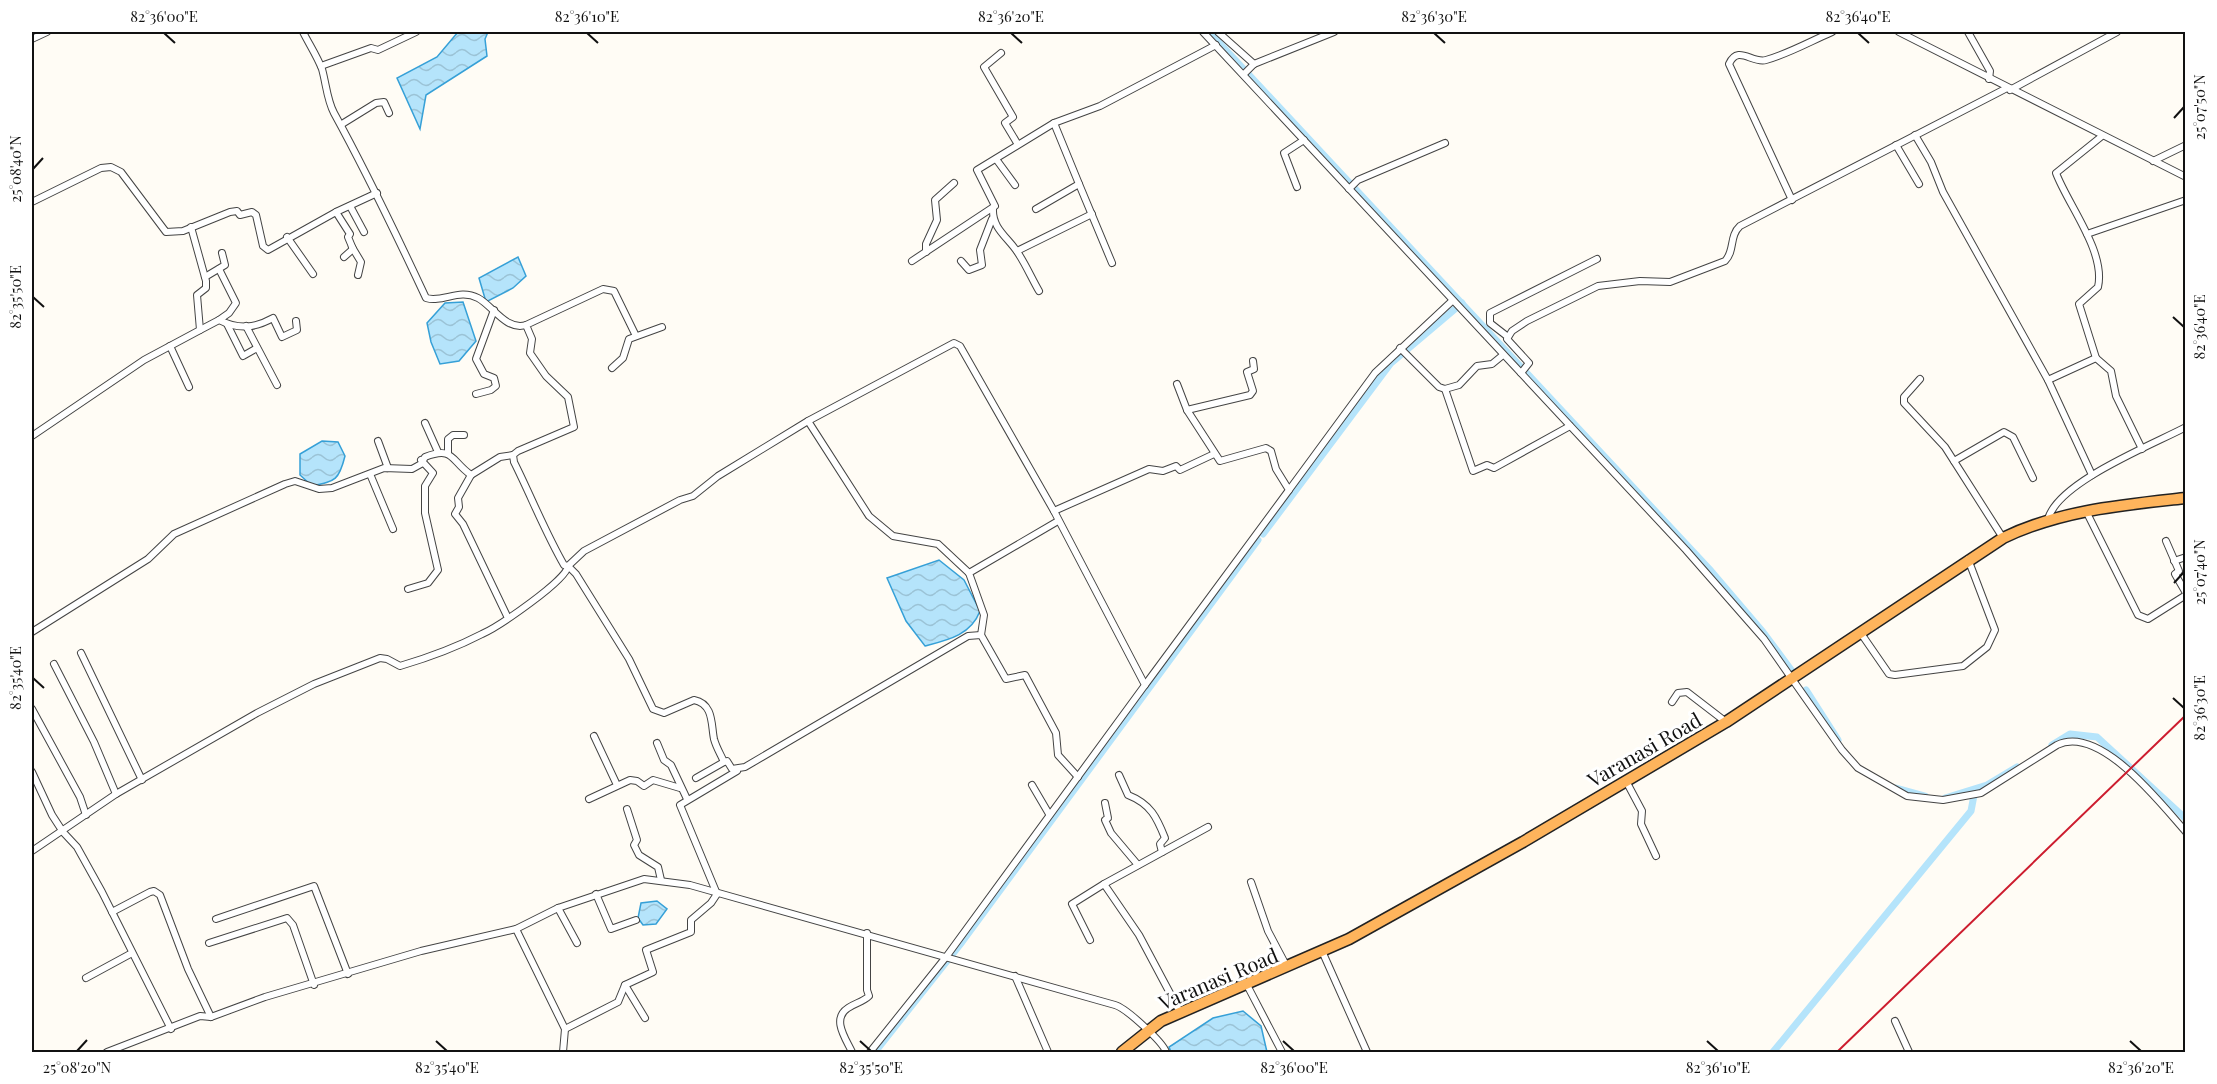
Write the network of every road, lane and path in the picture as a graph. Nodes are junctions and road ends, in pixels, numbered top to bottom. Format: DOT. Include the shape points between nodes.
graph roads {
  1 [pos="47,32"];
  2 [pos="303,32"];
  3 [pos="416,32"];
  4 [pos="1203,32"];
  5 [pos="1218,32"];
  6 [pos="1334,32"];
  7 [pos="1832,32"];
  8 [pos="1899,32"];
  9 [pos="1968,32"];
  10 [pos="2117,32"];
  11 [pos="32,39"];
  12 [pos="1216,45"];
  13 [pos="1001,53"];
  14 [pos="1254,65"];
  15 [pos="321,66"];
  16 [pos="1244,73"];
  17 [pos="1989,79"];
  18 [pos="2008,89"];
  19 [pos="389,114"];
  20 [pos="1054,123"];
  21 [pos="342,124"];
  22 [pos="1915,135"];
  23 [pos="2102,136"];
  24 [pos="1304,140"];
  25 [pos="1017,143"];
  26 [pos="1445,143"];
  27 [pos="1896,145"];
  28 [pos="2186,145"];
  29 [pos="996,159"];
  30 [pos="2153,161"];
  31 [pos="2186,177"];
  32 [pos="954,183"];
  33 [pos="1079,184"];
  34 [pos="1919,184"];
  35 [pos="1015,185"];
  36 [pos="1297,187"];
  37 [pos="1349,188"];
  38 [pos="377,193"];
  39 [pos="1792,200"];
  40 [pos="2186,200"];
  41 [pos="32,202"];
  42 [pos="350,206"];
  43 [pos="993,209"];
  44 [pos="1036,209"];
  45 [pos="336,212"];
  46 [pos="1092,214"];
  47 [pos="992,219"];
  48 [pos="191,226"];
  49 [pos="364,232"];
  50 [pos="2087,234"];
  51 [pos="287,237"];
  52 [pos="352,247"];
  53 [pos="1017,251"];
  54 [pos="926,252"];
  55 [pos="222,253"];
  56 [pos="344,257"];
  57 [pos="1597,260"];
  58 [pos="912,261"];
  59 [pos="961,261"];
  60 [pos="1112,262"];
  61 [pos="219,269"];
  62 [pos="313,274"];
  63 [pos="358,275"];
  64 [pos="205,277"];
  65 [pos="1039,291"];
  66 [pos="1456,305"];
  67 [pos="494,310"];
  68 [pos="219,320"];
  69 [pos="296,321"];
  70 [pos="227,324"];
  71 [pos="526,325"];
  72 [pos="246,326"];
  73 [pos="662,327"];
  74 [pos="200,330"];
  75 [pos="636,336"];
  76 [pos="1508,337"];
  77 [pos="170,346"];
  78 [pos="256,348"];
  79 [pos="1403,353"];
  80 [pos="1503,355"];
  81 [pos="2096,358"];
  82 [pos="1253,361"];
  83 [pos="612,368"];
  84 [pos="1522,372"];
  85 [pos="1920,379"];
  86 [pos="2048,380"];
  87 [pos="1177,384"];
  88 [pos="277,385"];
  89 [pos="189,387"];
  90 [pos="1445,388"];
  91 [pos="476,394"];
  92 [pos="1187,411"];
  93 [pos="808,421"];
  94 [pos="425,423"];
  95 [pos="1569,426"];
  96 [pos="2186,427"];
  97 [pos="464,435"];
  98 [pos="32,436"];
  99 [pos="378,441"];
  100 [pos="2142,449"];
  101 [pos="438,452"];
  102 [pos="448,453"];
  103 [pos="1214,454"];
  104 [pos="513,455"];
  105 [pos="421,460"];
  106 [pos="1954,461"];
  107 [pos="388,468"];
  108 [pos="370,474"];
  109 [pos="471,475"];
  110 [pos="2091,475"];
  111 [pos="2033,478"];
  112 [pos="1289,490"];
  113 [pos="2186,498"];
  114 [pos="2086,510"];
  115 [pos="1054,511"];
  116 [pos="2048,519"];
  117 [pos="1058,521"];
  118 [pos="393,529"];
  119 [pos="2003,538"];
  120 [pos="2166,541"];
  121 [pos="2186,557"];
  122 [pos="1968,560"];
  123 [pos="2174,561"];
  124 [pos="568,566"];
  125 [pos="969,573"];
  126 [pos="408,589"];
  127 [pos="2186,594"];
  128 [pos="507,616"];
  129 [pos="32,632"];
  130 [pos="1860,632"];
  131 [pos="981,634"];
  132 [pos="81,653"];
  133 [pos="54,664"];
  134 [pos="1792,678"];
  135 [pos="1145,686"];
  136 [pos="1672,702"];
  137 [pos="32,709"];
  138 [pos="1726,722"];
  139 [pos="594,736"];
  140 [pos="657,743"];
  141 [pos="724,762"];
  142 [pos="740,769"];
  143 [pos="32,772"];
  144 [pos="1119,775"];
  145 [pos="1078,777"];
  146 [pos="696,778"];
  147 [pos="142,780"];
  148 [pos="1625,780"];
  149 [pos="617,785"];
  150 [pos="1032,785"];
  151 [pos="681,788"];
  152 [pos="116,794"];
  153 [pos="589,799"];
  154 [pos="687,799"];
  155 [pos="1105,802"];
  156 [pos="627,809"];
  157 [pos="1049,814"];
  158 [pos="86,815"];
  159 [pos="1208,827"];
  160 [pos="63,832"];
  161 [pos="2186,832"];
  162 [pos="32,851"];
  163 [pos="1162,852"];
  164 [pos="1656,856"];
  165 [pos="1138,865"];
  166 [pos="661,880"];
  167 [pos="1251,882"];
  168 [pos="1104,884"];
  169 [pos="596,894"];
  170 [pos="717,894"];
  171 [pos="558,908"];
  172 [pos="111,912"];
  173 [pos="216,919"];
  174 [pos="636,920"];
  175 [pos="516,929"];
  176 [pos="867,933"];
  177 [pos="1090,940"];
  178 [pos="209,943"];
  179 [pos="576,943"];
  180 [pos="1322,951"];
  181 [pos="132,953"];
  182 [pos="947,957"];
  183 [pos="1288,967"];
  184 [pos="348,974"];
  185 [pos="1015,976"];
  186 [pos="86,978"];
  187 [pos="314,985"];
  188 [pos="625,985"];
  189 [pos="1247,985"];
  190 [pos="1180,1012"];
  191 [pos="211,1017"];
  192 [pos="645,1018"];
  193 [pos="1895,1021"];
  194 [pos="171,1029"];
  195 [pos="565,1029"];
  196 [pos="1146,1031"];
  197 [pos="107,1053"];
  198 [pos="562,1053"];
  199 [pos="852,1053"];
  200 [pos="870,1053"];
  201 [pos="1048,1053"];
  202 [pos="1122,1053"];
  203 [pos="1166,1053"];
  204 [pos="1282,1053"];
  205 [pos="1367,1053"];
  206 [pos="1910,1053"];
  1 -- 11 [label="street"];
  2 -- 15 [label="street"];
  3 -- 15 [label="street" via="378,50 372,48"];
  4 -- 12 [label="street"];
  5 -- 14 [label="street"];
  6 -- 14 [label="street"];
  7 -- 39 [label="street" via="1766,60 1742,54 1729,64"];
  8 -- 17 [label="street"];
  9 -- 17 [label="street" via="1990,71"];
  10 -- 18 [label="street"];
  12 -- 16 [label="street"];
  12 -- 20 [label="street" via="1100,106"];
  13 -- 25 [label="street" via="984,67 1013,117 1005,123"];
  14 -- 16 [label="street"];
  15 -- 21 [label="street" via="333,111"];
  16 -- 24 [label="street"];
  17 -- 18 [label="street"];
  18 -- 22 [label="street"];
  18 -- 23 [label="street"];
  19 -- 21 [label="street" via="384,102 376,103"];
  20 -- 25 [label="street"];
  20 -- 33 [label="street"];
  21 -- 38 [label="street"];
  22 -- 27 [label="street"];
  22 -- 86 [label="street"];
  23 -- 30 [label="street"];
  23 -- 50 [label="street" via="2056,173"];
  24 -- 36 [label="street" via="1284,153"];
  24 -- 37 [label="street"];
  25 -- 29 [label="street"];
  26 -- 37 [label="street" via="1358,180"];
  27 -- 34 [label="street"];
  27 -- 39 [label="street"];
  28 -- 30 [label="street"];
  29 -- 35 [label="street"];
  29 -- 43 [label="street" via="978,170 996,203"];
  30 -- 31 [label="street"];
  32 -- 54 [label="street" via="935,200 936,226"];
  33 -- 44 [label="street"];
  33 -- 46 [label="street"];
  37 -- 66 [label="street"];
  38 -- 42 [label="street"];
  38 -- 67 [label="street" via="426,298 468,294"];
  39 -- 76 [label="street" via="1736,230 1725,261 1670,282 1598,286 1527,321"];
  40 -- 50 [label="street"];
  41 -- 48 [label="street" via="101,168 111,167 121,172 166,232"];
  42 -- 45 [label="street"];
  42 -- 49 [label="street"];
  43 -- 47 [label="street"];
  43 -- 54 [label="street"];
  45 -- 51 [label="street"];
  45 -- 52 [label="street" via="350,234"];
  46 -- 53 [label="street"];
  46 -- 60 [label="street"];
  47 -- 53 [label="street"];
  47 -- 59 [label="street" via="980,250 982,266 969,270"];
  48 -- 51 [label="street" via="230,212 252,212 265,249 272,249"];
  48 -- 64 [label="street"];
  50 -- 81 [label="street" via="2099,282 2096,290 2079,304"];
  51 -- 62 [label="street"];
  52 -- 56 [label="street"];
  52 -- 63 [label="street" via="361,262"];
  53 -- 65 [label="street"];
  54 -- 58 [label="street"];
  55 -- 61 [label="street" via="225,265"];
  57 -- 76 [label="street" via="1490,313 1490,323"];
  61 -- 64 [label="street"];
  61 -- 68 [label="street" via="236,303"];
  64 -- 74 [label="street" via="206,288 196,295"];
  66 -- 79 [label="street"];
  66 -- 80 [label="street"];
  67 -- 71 [label="street" via="515,326"];
  67 -- 91 [label="street" via="476,358 484,374 494,378 496,386"];
  68 -- 70 [label="street"];
  68 -- 74 [label="street"];
  69 -- 72 [label="street" via="297,330 282,337 273,318 258,327"];
  70 -- 72 [label="street"];
  70 -- 78 [label="street" via="243,356"];
  71 -- 75 [label="street" via="609,289 614,291"];
  71 -- 104 [label="street" via="532,339 530,353 568,397 574,427"];
  72 -- 78 [label="street"];
  73 -- 75 [label="street"];
  74 -- 77 [label="street"];
  75 -- 83 [label="street" via="626,342 623,358"];
  76 -- 84 [label="street" via="1528,361"];
  77 -- 89 [label="street"];
  77 -- 98 [label="street"];
  78 -- 88 [label="street"];
  79 -- 90 [label="street" via="1439,387"];
  79 -- 112 [label="street" via="1375,373"];
  80 -- 84 [label="street"];
  80 -- 90 [label="street" via="1492,364 1477,366 1459,385"];
  81 -- 86 [label="street"];
  81 -- 100 [label="street" via="2111,371 2116,396"];
  82 -- 92 [label="street" via="1254,369 1247,372 1253,391 1250,395"];
  84 -- 95 [label="street"];
  85 -- 106 [label="street" via="1904,397 1904,403"];
  86 -- 110 [label="street"];
  87 -- 92 [label="street"];
  90 -- 95 [label="street" via="1473,471 1487,465 1494,468"];
  92 -- 103 [label="street"];
  93 -- 115 [label="street" via="957,344"];
  93 -- 124 [label="street" via="718,476 693,496 584,551"];
  93 -- 125 [label="street" via="869,516 893,536 938,544"];
  94 -- 101 [label="street"];
  95 -- 134 [label="street" via="1764,639"];
  96 -- 100 [label="street"];
  97 -- 102 [label="street" via="448,439"];
  99 -- 107 [label="street"];
  100 -- 110 [label="street"];
  101 -- 102 [label="street"];
  101 -- 105 [label="street"];
  102 -- 109 [label="street"];
  103 -- 112 [label="street" via="1225,461 1266,448"];
  103 -- 115 [label="street" via="1180,470 1176,466 1162,471 1149,469"];
  104 -- 109 [label="street" via="500,457"];
  104 -- 124 [label="street" via="548,537"];
  105 -- 107 [label="street" via="421,464 408,470"];
  105 -- 126 [label="street" via="433,473 425,486 425,513 438,570 428,583"];
  106 -- 111 [label="street" via="2004,432 2013,437"];
  106 -- 119 [label="street"];
  107 -- 108 [label="street"];
  108 -- 118 [label="street"];
  108 -- 129 [label="street" via="324,489 290,482 180,531 148,559"];
  109 -- 128 [label="street" via="458,498 455,514"];
  110 -- 116 [label="street" via="2055,506"];
  112 -- 135 [label="street"];
  113 -- 114 [label="highway, Varanasi Road"];
  114 -- 116 [label="highway, Varanasi Road"];
  114 -- 127 [label="street" via="2138,615 2148,619"];
  115 -- 117 [label="street"];
  116 -- 119 [label="highway, Varanasi Road"];
  117 -- 125 [label="street"];
  117 -- 135 [label="street"];
  119 -- 122 [label="highway, Varanasi Road"];
  120 -- 123 [label="street"];
  121 -- 123 [label="street"];
  122 -- 130 [label="highway, Varanasi Road"];
  122 -- 130 [label="street" via="1995,630 1987,648 1963,666 1889,674"];
  123 -- 127 [label="street" via="2179,571 2175,574"];
  124 -- 128 [label="street" via="566,574 550,588"];
  124 -- 141 [label="street" via="628,659 653,709 664,713 694,700 701,702 712,718 714,740"];
  125 -- 131 [label="street" via="984,615"];
  128 -- 147 [label="street" via="480,636 404,665 396,666 380,658 315,684"];
  130 -- 134 [label="highway, Varanasi Road"];
  131 -- 142 [label="street" via="968,636"];
  131 -- 145 [label="street" via="1006,679 1023,674 1027,677 1056,733 1058,754"];
  132 -- 147 [label="street"];
  133 -- 152 [label="street"];
  134 -- 138 [label="highway, Varanasi Road"];
  134 -- 161 [label="street" via="1842,750 1868,775 1914,798 1941,800 1975,795 2057,745 2082,742 2122,763"];
  135 -- 145 [label="street"];
  136 -- 138 [label="street" via="1678,693 1687,692"];
  137 -- 158 [label="street" via="80,796"];
  138 -- 148 [label="highway, Varanasi Road"];
  139 -- 149 [label="street"];
  140 -- 151 [label="street"];
  141 -- 142 [label="street" via="732,769"];
  141 -- 146 [label="street"];
  142 -- 154 [label="street"];
  143 -- 160 [label="street"];
  144 -- 163 [label="street" via="1128,795 1142,801 1161,823 1165,838 1160,844"];
  145 -- 157 [label="street"];
  147 -- 152 [label="street"];
  148 -- 164 [label="street" via="1642,810 1641,824"];
  148 -- 180 [label="highway, Varanasi Road" via="1456,881"];
  149 -- 151 [label="street" via="630,780 644,786 653,780"];
  149 -- 153 [label="street"];
  150 -- 157 [label="street"];
  151 -- 154 [label="street"];
  152 -- 158 [label="street"];
  154 -- 170 [label="street" via="680,805 681,813"];
  155 -- 165 [label="street" via="1105,820 1111,834"];
  156 -- 166 [label="street" via="637,840 634,845 639,855 658,867"];
  157 -- 182 [label="street"];
  158 -- 160 [label="street"];
  159 -- 163 [label="street"];
  160 -- 162 [label="street"];
  160 -- 172 [label="street" via="77,847"];
  163 -- 165 [label="street"];
  165 -- 168 [label="street"];
  166 -- 169 [label="street" via="644,879"];
  166 -- 170 [label="street"];
  167 -- 183 [label="street" via="1268,931"];
  168 -- 177 [label="street" via="1071,904"];
  168 -- 190 [label="street" via="1139,935"];
  169 -- 171 [label="street"];
  169 -- 174 [label="street" via="611,928"];
  170 -- 176 [label="street"];
  170 -- 188 [label="street" via="692,920 691,932 646,950 653,972"];
  171 -- 175 [label="street"];
  171 -- 179 [label="street"];
  172 -- 181 [label="street"];
  172 -- 191 [label="street" via="150,892 160,895"];
  173 -- 184 [label="street" via="314,886"];
  175 -- 184 [label="street" via="421,951"];
  175 -- 195 [label="street"];
  176 -- 182 [label="street"];
  176 -- 199 [label="street" via="869,996 847,1008 839,1024"];
  178 -- 187 [label="street" via="287,918"];
  180 -- 183 [label="highway, Varanasi Road"];
  180 -- 205 [label="street"];
  181 -- 186 [label="street"];
  181 -- 194 [label="street"];
  182 -- 185 [label="street"];
  182 -- 200 [label="street"];
  183 -- 189 [label="highway, Varanasi Road"];
  184 -- 187 [label="street"];
  185 -- 196 [label="street" via="1122,1007"];
  185 -- 201 [label="street"];
  187 -- 191 [label="street" via="265,997"];
  188 -- 192 [label="street"];
  188 -- 195 [label="street" via="618,1002"];
  189 -- 190 [label="highway, Varanasi Road"];
  189 -- 204 [label="street"];
  190 -- 196 [label="highway, Varanasi Road"];
  191 -- 194 [label="street" via="200,1016"];
  193 -- 206 [label="street"];
  194 -- 197 [label="street"];
  195 -- 198 [label="street"];
  196 -- 202 [label="highway, Varanasi Road"];
  196 -- 203 [label="street" via="1162,1043"];
}
